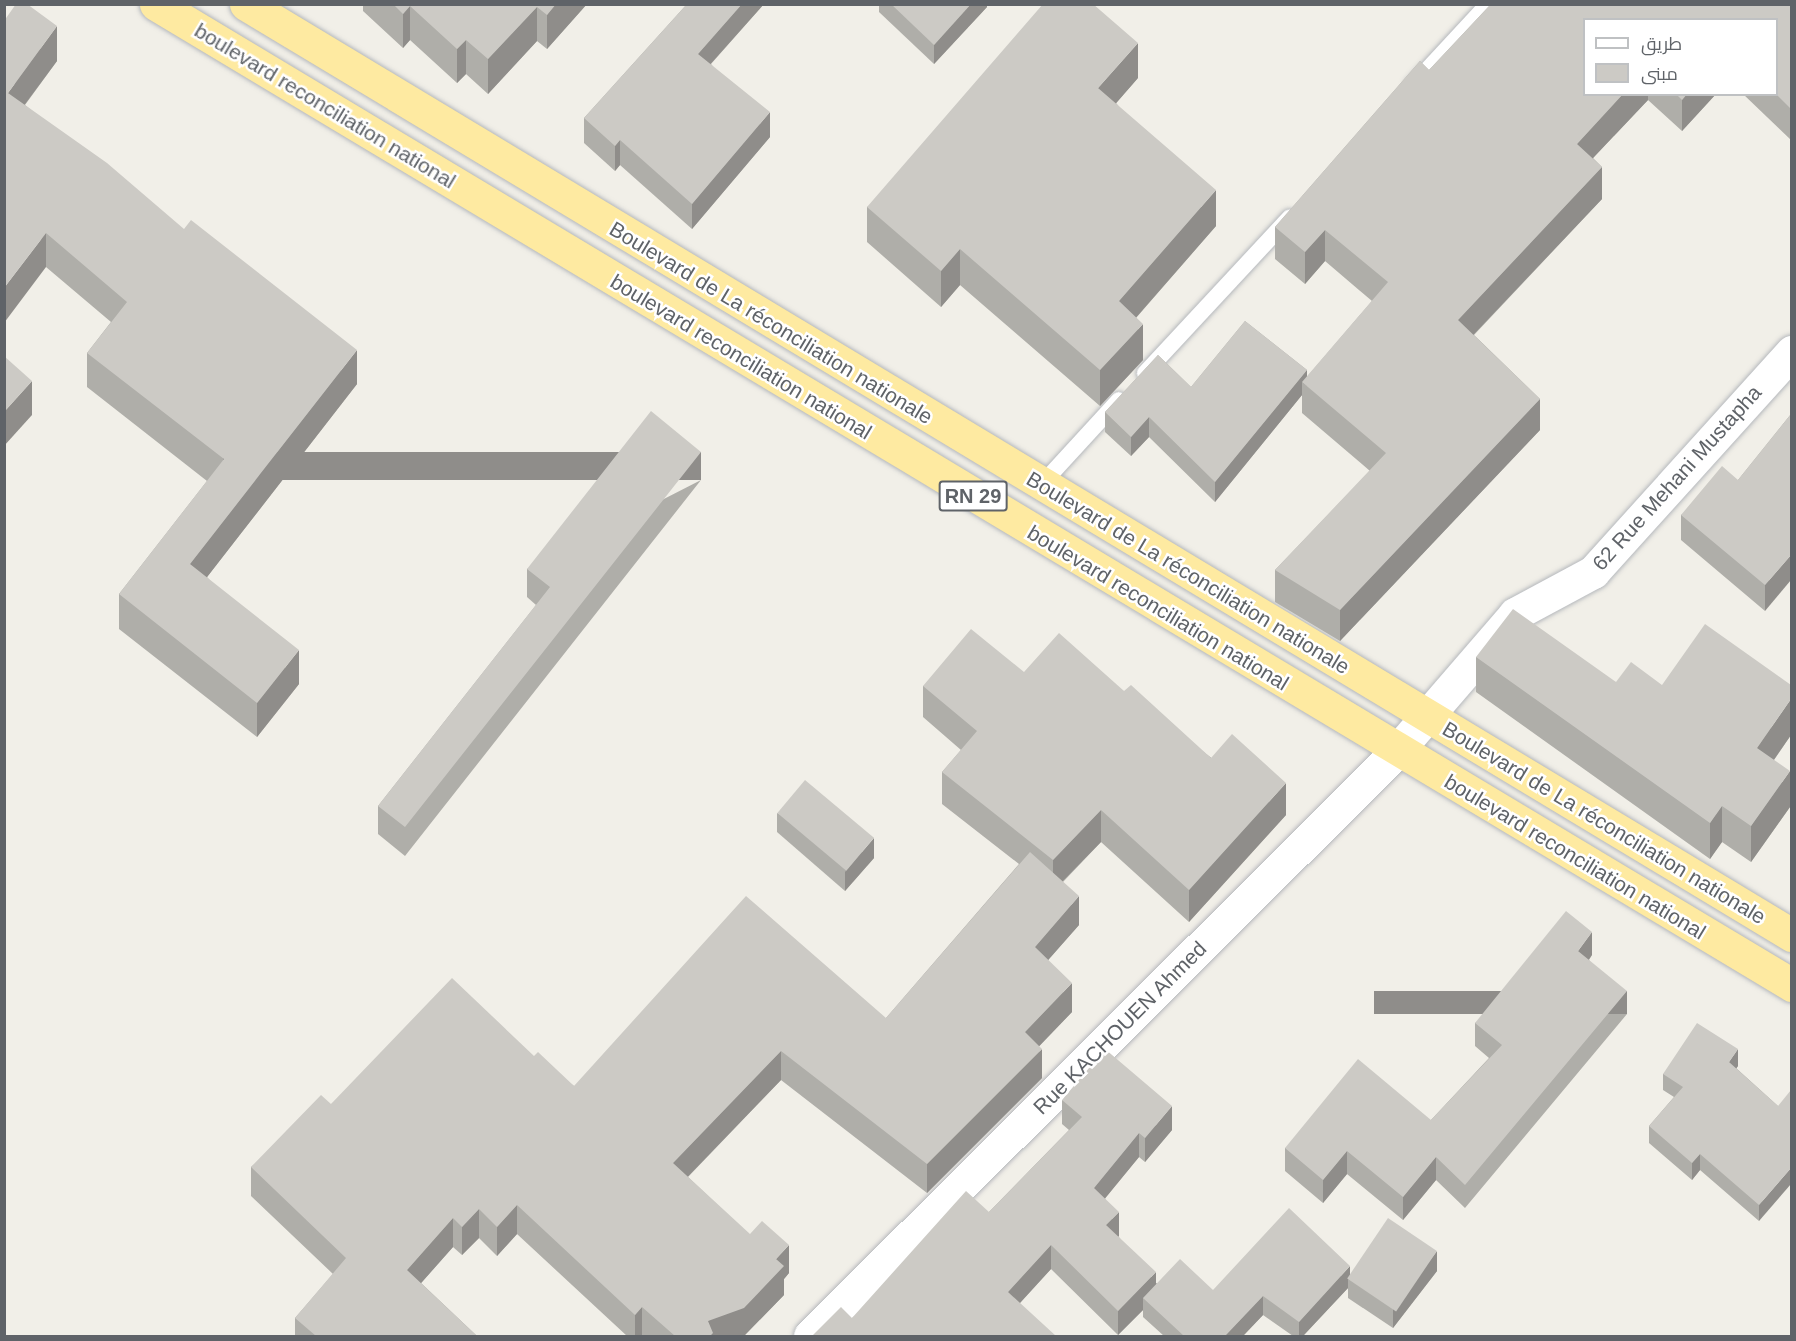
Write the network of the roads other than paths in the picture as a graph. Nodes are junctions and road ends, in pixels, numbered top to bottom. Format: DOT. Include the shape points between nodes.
graph roads {
  1 [pos="156,4"];
  2 [pos="246,4"];
  3 [pos="1488,4"];
  4 [pos="1399,100"];
  5 [pos="1301,205"];
  6 [pos="1791,352"];
  7 [pos="1041,485"];
  8 [pos="1424,714"];
  9 [pos="1396,752"];
  10 [pos="1791,935"];
  11 [pos="1791,985"];
  12 [pos="810,1336"];
  1 -- 9 [label="highway, boulevard reconciliation national / RN 29"];
  2 -- 7 [label="highway, Boulevard de La réconciliation nationale / RN 29"];
  3 -- 4 [label="lane"];
  5 -- 7 [label="lane"];
  6 -- 8 [label="street, 62 Rue Mehani Mustapha" via="1593,572 1515,615"];
  7 -- 8 [label="highway, Boulevard de La réconciliation nationale / RN 29"];
  8 -- 9 [label="street, Rue KACHOUEN Ahmed"];
  8 -- 10 [label="highway, Boulevard de La réconciliation nationale / RN 29"];
  9 -- 11 [label="highway, boulevard reconciliation national / RN 29"];
  9 -- 12 [label="street, Rue KACHOUEN Ahmed"];
}
